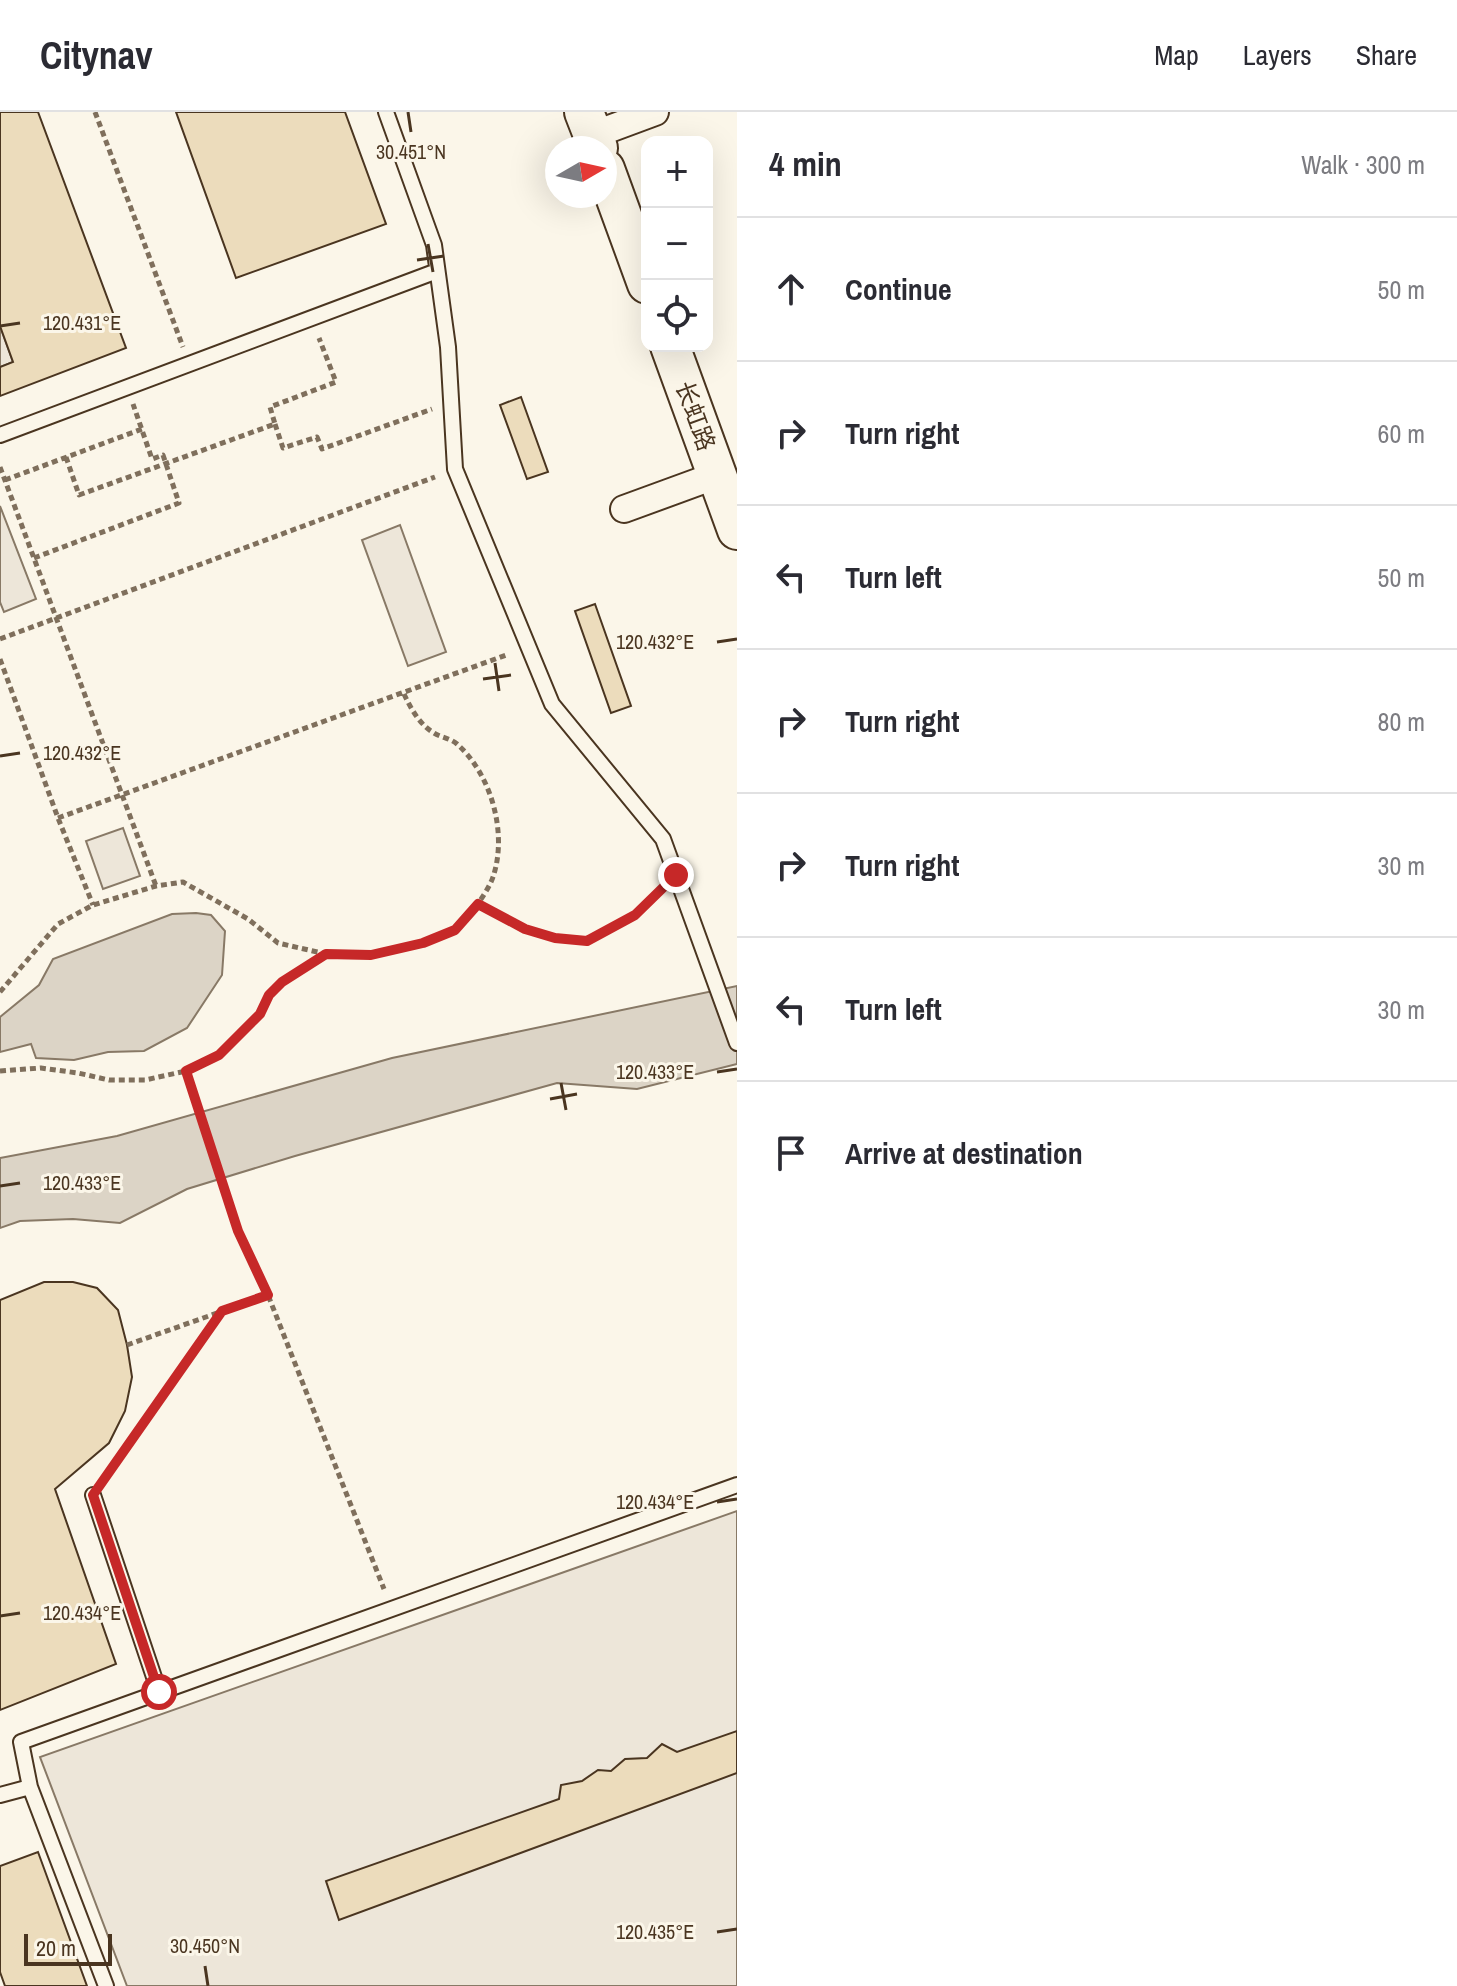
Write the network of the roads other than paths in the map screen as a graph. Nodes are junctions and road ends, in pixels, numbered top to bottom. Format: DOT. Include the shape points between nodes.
graph roads {
  1 [pos="386,112"];
  2 [pos="655,112"];
  3 [pos="605,136"];
  4 [pos="617,202"];
  5 [pos="437,271"];
  6 [pos="646,280"];
  7 [pos="672,352"];
  8 [pos="0,435"];
  9 [pos="717,475"];
  10 [pos="624,509"];
  11 [pos="737,530"];
  12 [pos="737,1043"];
  13 [pos="737,1485"];
  14 [pos="93,1495"];
  15 [pos="159,1692"];
  16 [pos="30,1787"];
  17 [pos="0,1795"];
  18 [pos="106,1986"];
  1 -- 5 [label="lane" via="434,245"];
  2 -- 3 [label="street"];
  4 -- 6 [label="main road"];
  5 -- 8 [label="lane"];
  5 -- 12 [label="lane" via="448,347 455,469 552,704 663,839"];
  7 -- 9 [label="main road, 长虹路"];
  9 -- 10 [label="street"];
  9 -- 11 [label="main road, 长虹路"];
  13 -- 15 [label="lane"];
  14 -- 15 [label="lane"];
  15 -- 16 [label="lane" via="21,1742"];
  16 -- 17 [label="lane"];
  16 -- 18 [label="lane"];
}
